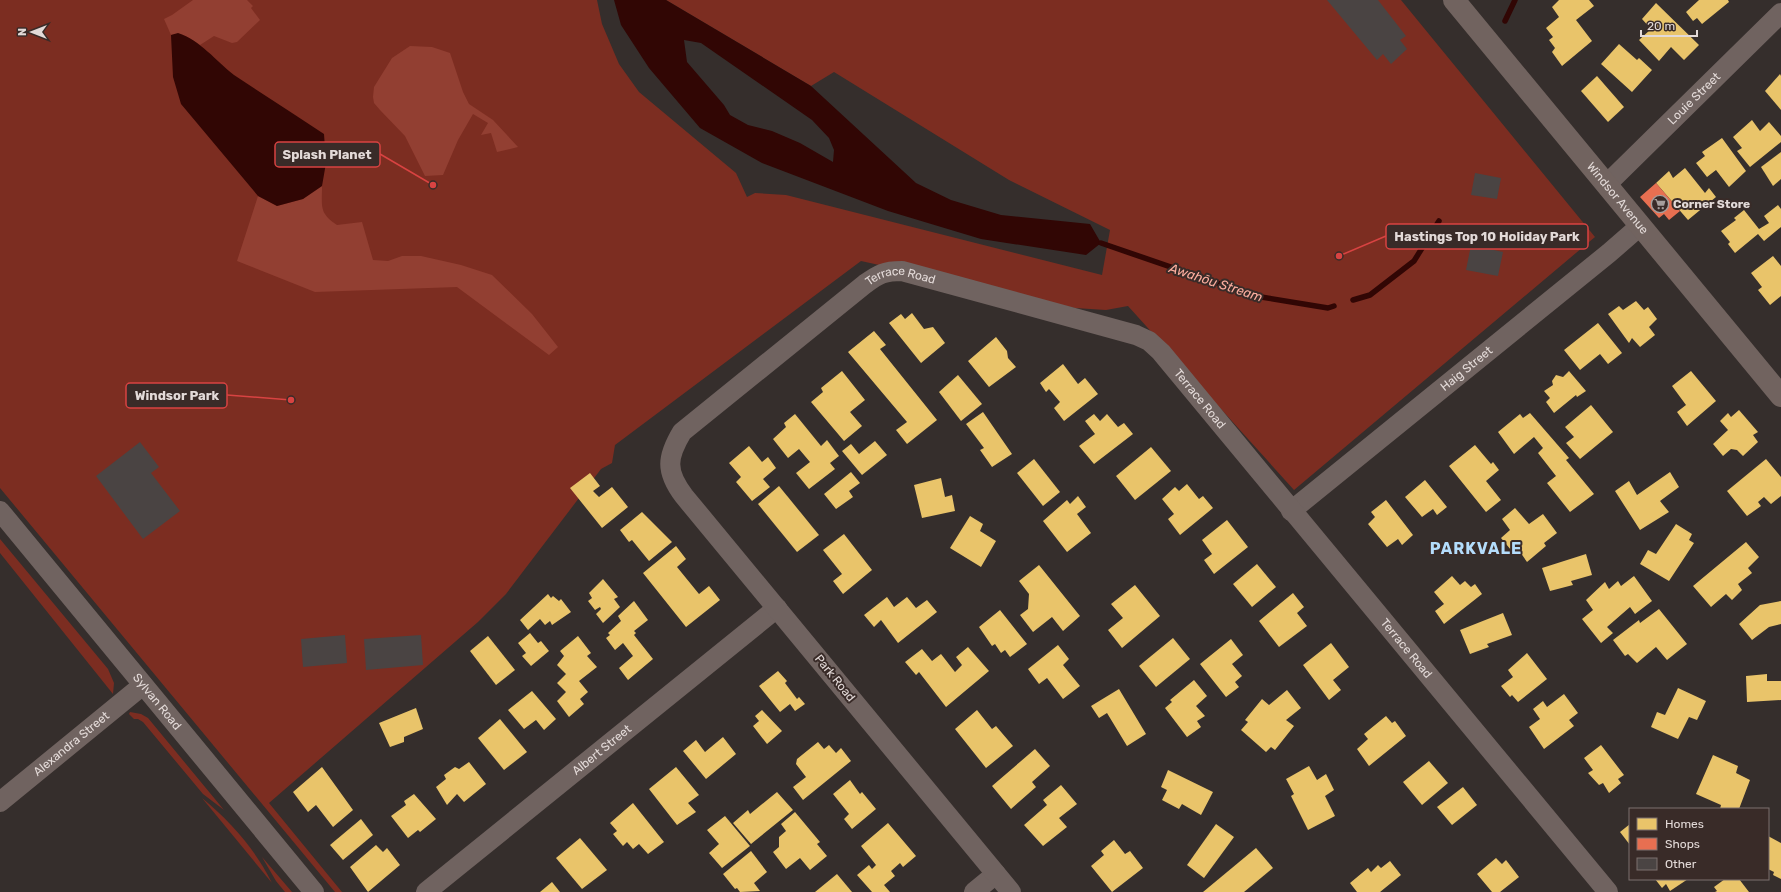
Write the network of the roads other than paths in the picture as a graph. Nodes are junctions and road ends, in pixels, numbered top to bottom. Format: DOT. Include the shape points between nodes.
graph roads {
  1 [pos="1454,0"];
  2 [pos="1781,13"];
  3 [pos="1607,184"];
  4 [pos="1640,226"];
  5 [pos="1781,396"];
  6 [pos="670,459"];
  7 [pos="0,511"];
  8 [pos="1291,511"];
  9 [pos="777,608"];
  10 [pos="143,685"];
  11 [pos="0,802"];
  12 [pos="996,874"];
  13 [pos="314,892"];
  14 [pos="426,892"];
  15 [pos="974,892"];
  16 [pos="1011,892"];
  17 [pos="1608,892"];
  1 -- 3 [label="main road, Windsor Avenue"];
  2 -- 3 [label="street, Louie Street"];
  3 -- 4 [label="main road, Windsor Avenue"];
  4 -- 5 [label="main road, Windsor Avenue"];
  4 -- 8 [label="street, Haig Street"];
  6 -- 8 [label="street, Terrace Road" via="673,447 682,432 880,273 902,271 1136,335 1149,341 1161,352"];
  6 -- 9 [label="street, Park Road" via="670,472 674,484"];
  7 -- 10 [label="street, Sylvan Road"];
  8 -- 17 [label="street, Terrace Road"];
  9 -- 12 [label="street, Park Road"];
  9 -- 14 [label="street, Albert Street"];
  10 -- 11 [label="street, Alexandra Street"];
  10 -- 13 [label="street, Sylvan Road"];
  12 -- 15 [label="street"];
  12 -- 16 [label="street, Park Road"];
}
